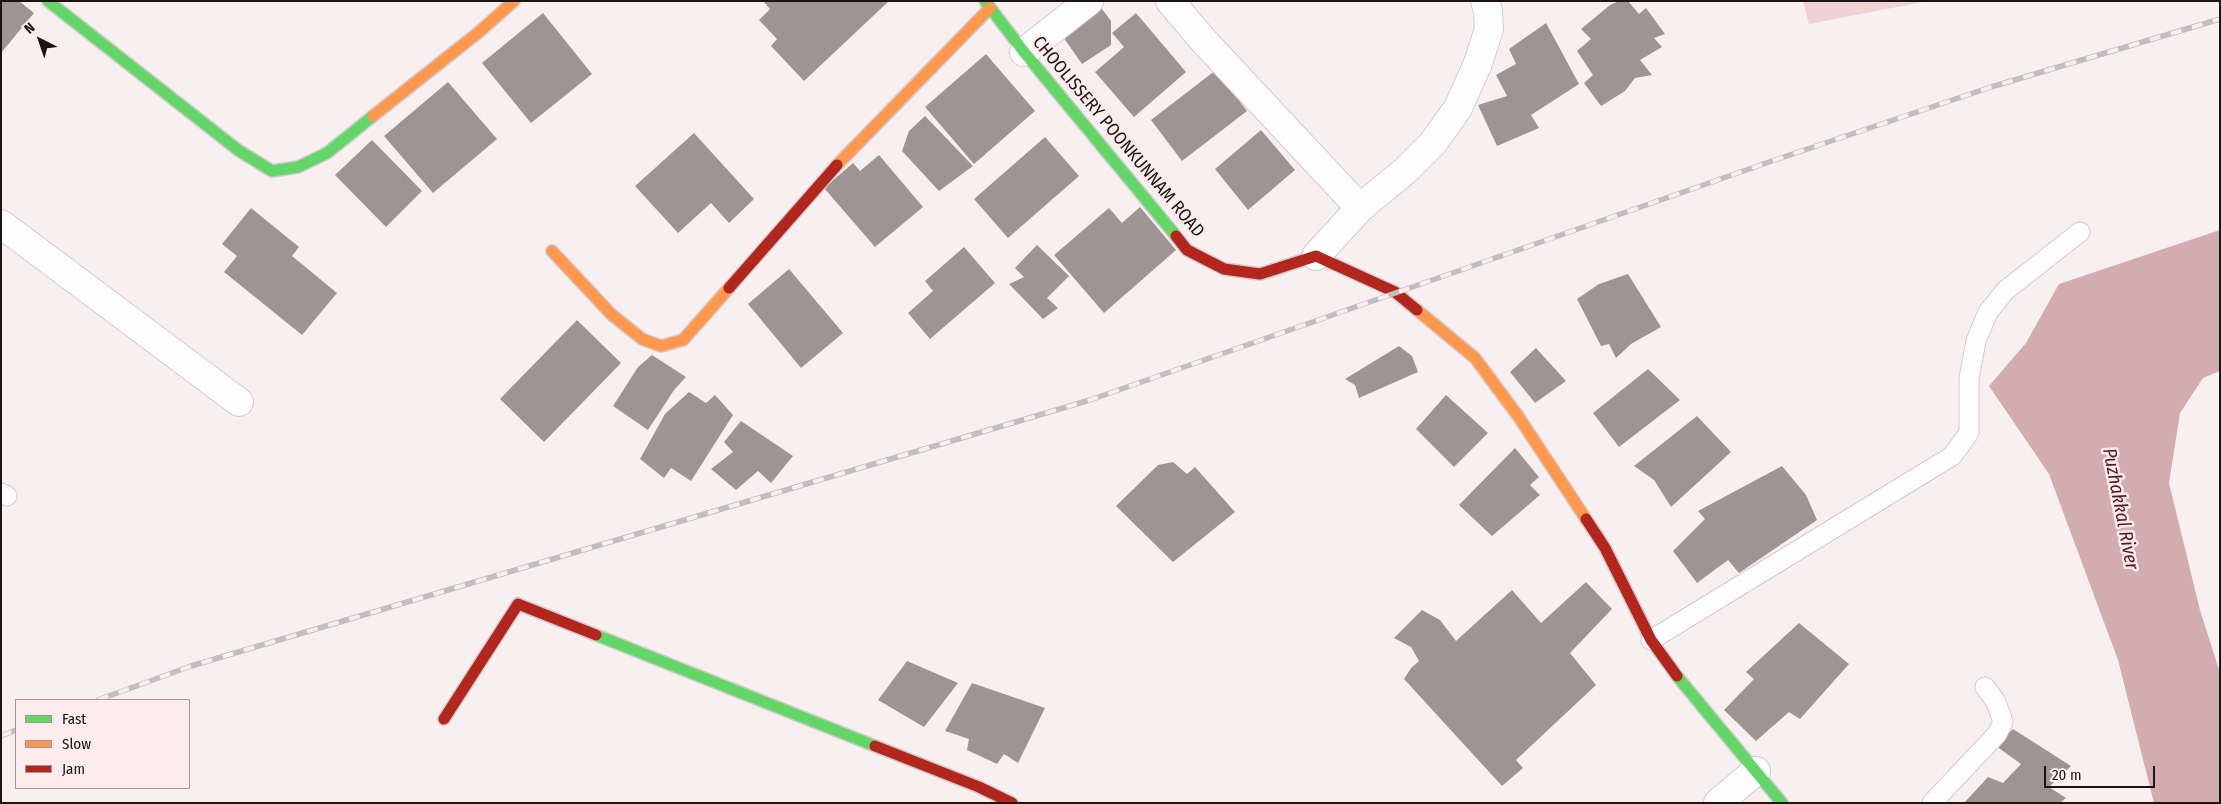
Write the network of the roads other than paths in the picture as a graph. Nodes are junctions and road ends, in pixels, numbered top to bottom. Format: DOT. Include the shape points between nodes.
graph roads {
  1 [pos="48,1"];
  2 [pos="514,1"];
  3 [pos="1089,1"];
  4 [pos="1170,1"];
  5 [pos="1485,1"];
  6 [pos="988,5"];
  7 [pos="1024,52"];
  8 [pos="1360,208"];
  9 [pos="1,224"];
  10 [pos="2080,232"];
  11 [pos="552,251"];
  12 [pos="1316,256"];
  13 [pos="239,402"];
  14 [pos="1651,640"];
  15 [pos="1984,687"];
  16 [pos="444,719"];
  17 [pos="1756,771"];
  18 [pos="1012,803"];
  19 [pos="1718,803"];
  20 [pos="1782,803"];
  21 [pos="1932,803"];
  1 -- 2 [label="street" via="238,150 272,171 298,167 327,153"];
  3 -- 7 [label="street"];
  4 -- 8 [label="street"];
  5 -- 8 [label="street" via="1489,28 1458,108 1432,143 1406,170"];
  6 -- 7 [label="street, CHOOLISSERY POONKUNNAM ROAD"];
  6 -- 11 [label="street" via="888,114 855,144 684,340 661,346 642,339 611,314"];
  7 -- 12 [label="street, CHOOLISSERY POONKUNNAM ROAD" via="1187,250 1224,269 1260,274"];
  8 -- 12 [label="street"];
  9 -- 13 [label="street"];
  10 -- 14 [label="lane" via="2006,290 1988,312 1976,341 1969,378 1969,433 1952,456"];
  12 -- 14 [label="street" via="1395,292 1475,358 1518,416 1605,548"];
  14 -- 17 [label="street" via="1689,693"];
  15 -- 21 [label="lane" via="1996,702 2003,722 1997,734"];
  16 -- 18 [label="street" via="518,604 979,787"];
  17 -- 19 [label="street"];
  17 -- 20 [label="street"];
}
